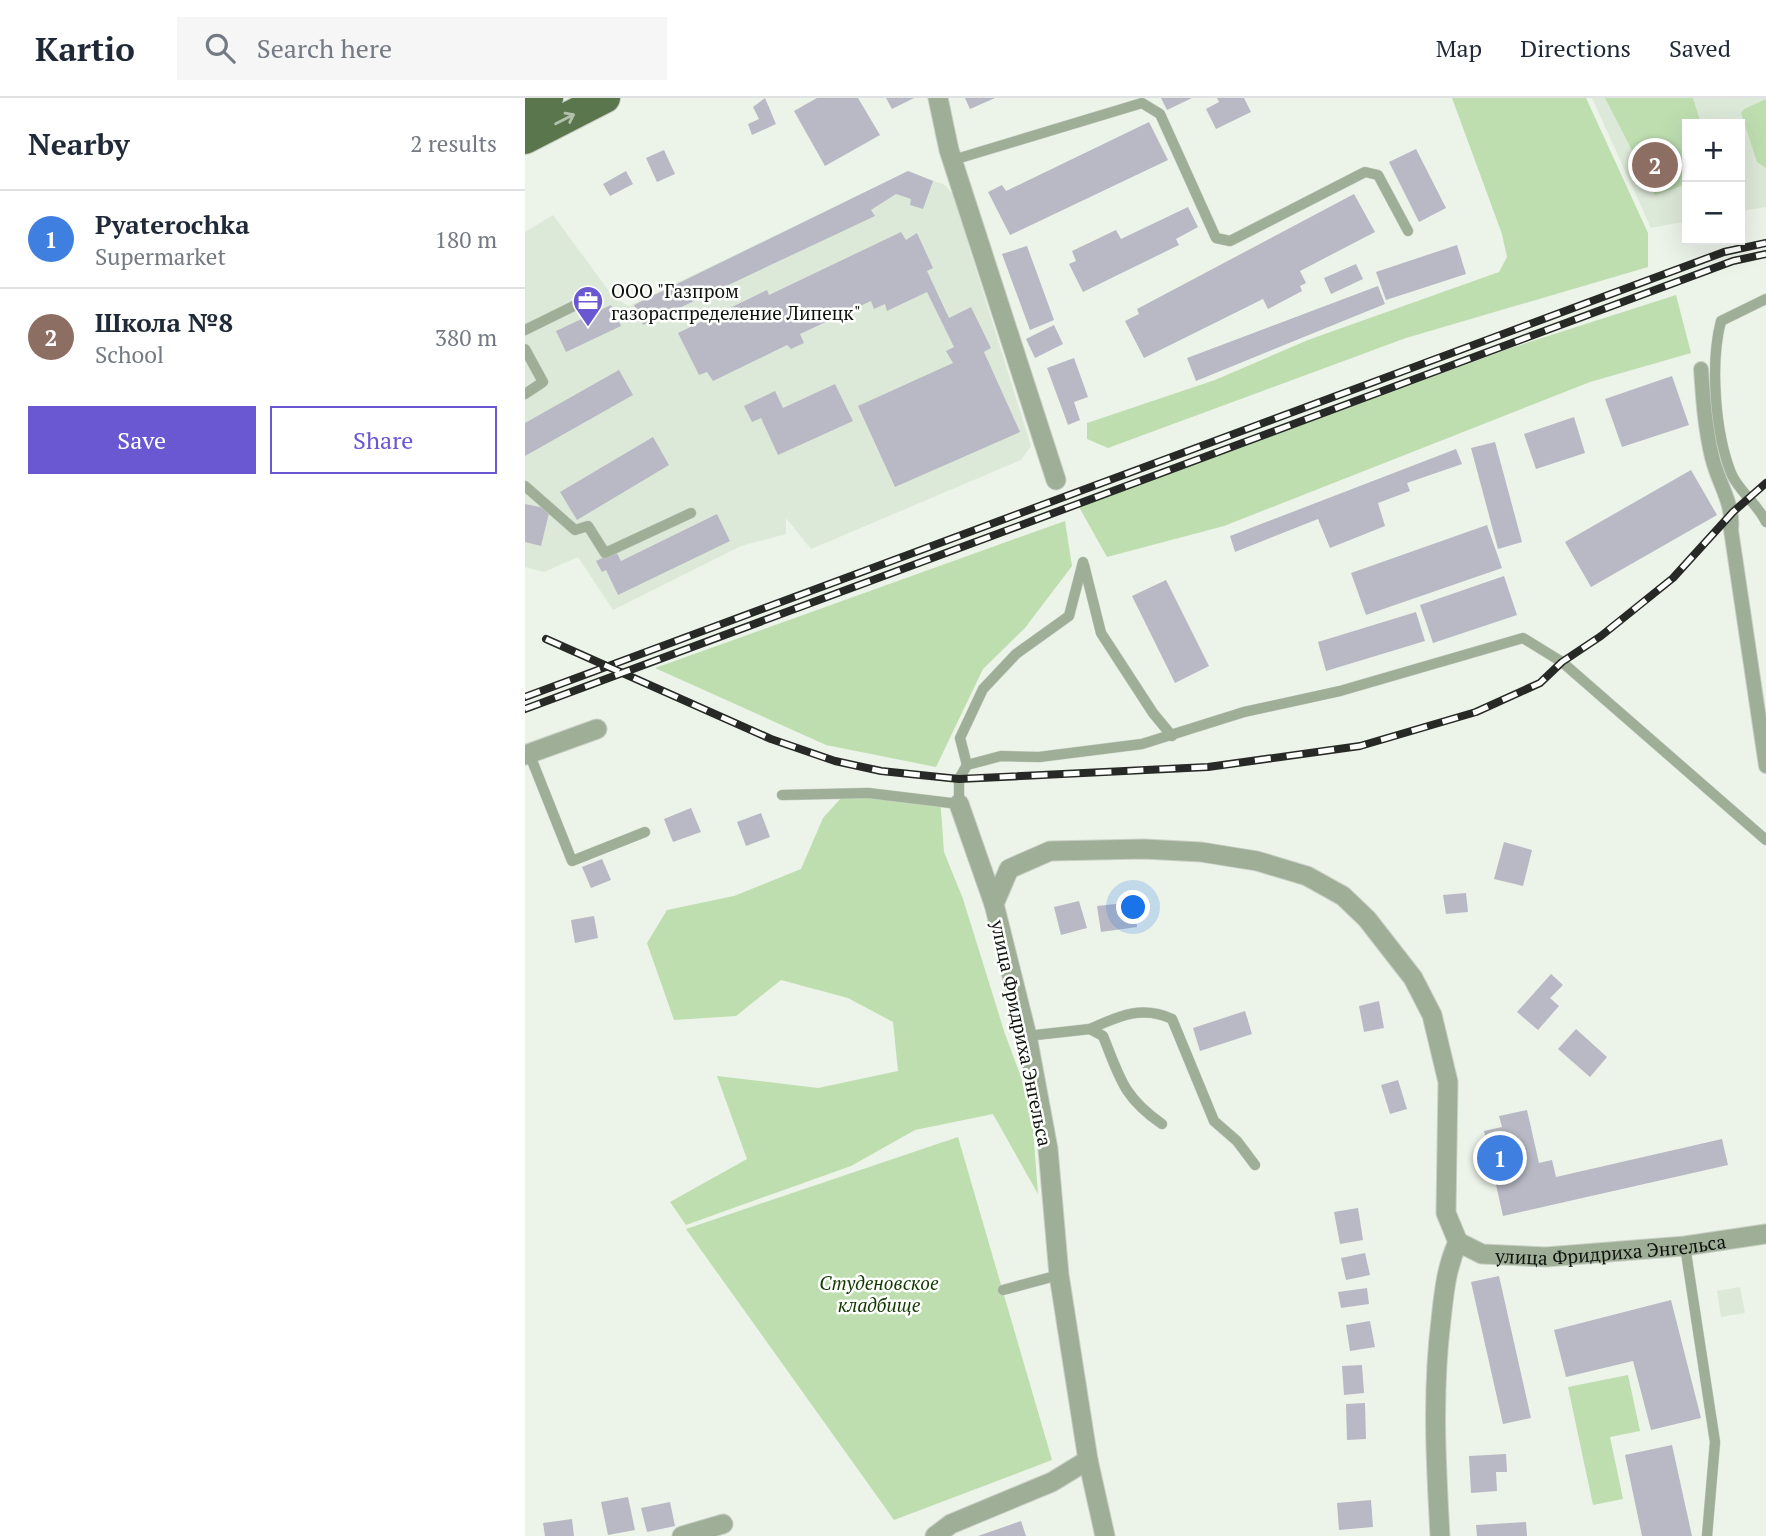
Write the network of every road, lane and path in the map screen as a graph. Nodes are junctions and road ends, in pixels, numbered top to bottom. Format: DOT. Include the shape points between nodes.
graph roads {
  1 [pos="548,98"];
  2 [pos="605,98"];
  3 [pos="938,98"];
  4 [pos="525,111"];
  5 [pos="525,139"];
  6 [pos="953,160"];
  7 [pos="1408,231"];
  8 [pos="592,297"];
  9 [pos="1766,299"];
  10 [pos="525,330"];
  11 [pos="525,349"];
  12 [pos="1701,369"];
  13 [pos="525,394"];
  14 [pos="1056,480"];
  15 [pos="525,486"];
  16 [pos="691,513"];
  17 [pos="1766,522"];
  18 [pos="597,729"];
  19 [pos="1172,736"];
  20 [pos="527,754"];
  21 [pos="967,765"];
  22 [pos="1766,766"];
  23 [pos="782,795"];
  24 [pos="959,804"];
  25 [pos="645,832"];
  26 [pos="1766,840"];
  27 [pos="994,904"];
  28 [pos="1090,1029"];
  29 [pos="1027,1036"];
  30 [pos="1162,1124"];
  31 [pos="1255,1165"];
  32 [pos="1766,1234"];
  33 [pos="1458,1242"];
  34 [pos="1685,1246"];
  35 [pos="1059,1275"];
  36 [pos="1003,1290"];
  37 [pos="1088,1460"];
  38 [pos="723,1524"];
  39 [pos="682,1536"];
  40 [pos="935,1536"];
  41 [pos="1105,1536"];
  42 [pos="1440,1536"];
  43 [pos="1707,1536"];
  1 -- 4 [label="main road"];
  5 -- 2 [label="main road, one-way"];
  3 -- 6 [label="street"];
  6 -- 7 [label="lane" via="1142,103 1160,114 1216,238 1230,241 1365,173 1378,175"];
  6 -- 14 [label="street"];
  8 -- 10 [label="lane"];
  9 -- 17 [label="lane" via="1721,321 1714,351 1722,438 1732,474"];
  11 -- 13 [label="lane" via="543,382"];
  12 -- 22 [label="street" via="1712,460 1733,512 1731,530"];
  15 -- 16 [label="lane" via="575,530 588,526 605,553"];
  18 -- 20 [label="street"];
  19 -- 21 [label="lane" via="1115,749 1000,756"];
  19 -- 21 [label="lane" via="1101,633 1083,562 1069,616 1016,654 983,689 960,738"];
  19 -- 26 [label="lane" via="1244,712 1340,691 1523,638 1562,662"];
  20 -- 25 [label="lane" via="572,861"];
  21 -- 24 [label="lane" via="959,779"];
  23 -- 24 [label="lane" via="868,793"];
  24 -- 27 [label="street"];
  27 -- 29 [label="street, улица Фридриха Энгельса"];
  27 -- 33 [label="street, улица Фридриха Энгельса" via="1009,869 1050,851 1144,849 1257,861 1307,876 1343,896 1413,978 1432,1015 1448,1082 1446,1213"];
  28 -- 29 [label="lane"];
  28 -- 30 [label="lane" via="1103,1035 1122,1086 1143,1111"];
  28 -- 31 [label="lane" via="1133,1011 1156,1012 1172,1020 1214,1121"];
  29 -- 35 [label="street, улица Фридриха Энгельса" via="1048,1149"];
  32 -- 34 [label="street, улица Фридриха Энгельса"];
  33 -- 34 [label="street, улица Фридриха Энгельса" via="1482,1254 1546,1256"];
  33 -- 42 [label="street" via="1448,1264 1436,1361"];
  34 -- 43 [label="lane" via="1715,1442"];
  35 -- 36 [label="lane"];
  35 -- 37 [label="street, улица Фридриха Энгельса"];
  37 -- 40 [label="street" via="1052,1482 951,1524"];
  37 -- 41 [label="street, улица Фридриха Энгельса"];
  38 -- 39 [label="street"];
}
